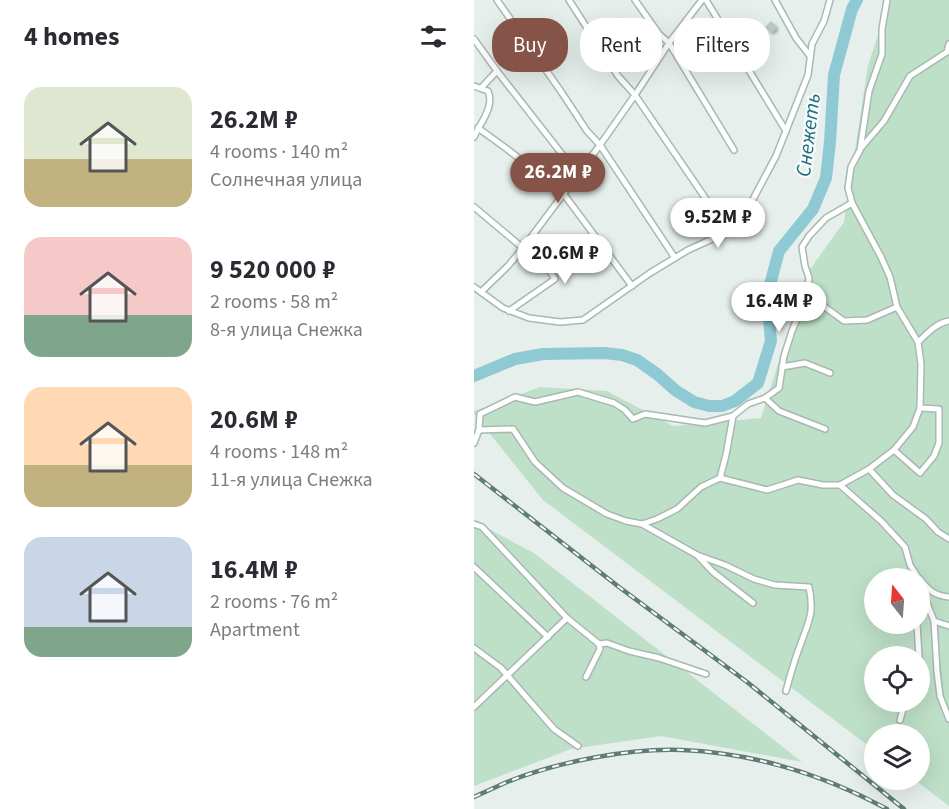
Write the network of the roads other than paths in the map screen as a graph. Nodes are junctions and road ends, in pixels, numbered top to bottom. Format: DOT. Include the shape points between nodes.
graph roads {
  1 [pos="497,0"];
  2 [pos="569,0"];
  3 [pos="635,0"];
  4 [pos="775,0"];
  5 [pos="830,0"];
  6 [pos="887,0"];
  7 [pos="701,1"];
  8 [pos="474,39"];
  9 [pos="669,43"];
  10 [pos="949,44"];
  11 [pos="810,56"];
  12 [pos="492,65"];
  13 [pos="495,72"];
  14 [pos="497,72"];
  15 [pos="477,87"];
  16 [pos="635,95"];
  17 [pos="478,128"];
  18 [pos="786,131"];
  19 [pos="474,137"];
  20 [pos="600,145"];
  21 [pos="734,150"];
  22 [pos="860,150"];
  23 [pos="579,172"];
  24 [pos="563,193"];
  25 [pos="852,203"];
  26 [pos="474,207"];
  27 [pos="727,230"];
  28 [pos="529,240"];
  29 [pos="523,248"];
  30 [pos="675,258"];
  31 [pos="632,286"];
  32 [pos="476,290"];
  33 [pos="807,294"];
  34 [pos="897,308"];
  35 [pos="509,310"];
  36 [pos="949,321"];
  37 [pos="918,342"];
  38 [pos="782,367"];
  39 [pos="830,373"];
  40 [pos="765,398"];
  41 [pos="920,408"];
  42 [pos="733,416"];
  43 [pos="825,429"];
  44 [pos="478,430"];
  45 [pos="474,443"];
  46 [pos="894,450"];
  47 [pos="869,469"];
  48 [pos="720,478"];
  49 [pos="840,485"];
  50 [pos="474,524"];
  51 [pos="642,524"];
  52 [pos="949,539"];
  53 [pos="697,555"];
  54 [pos="474,567"];
  55 [pos="912,568"];
  56 [pos="930,591"];
  57 [pos="949,597"];
  58 [pos="753,603"];
  59 [pos="930,611"];
  60 [pos="567,618"];
  61 [pos="934,621"];
  62 [pos="949,626"];
  63 [pos="548,637"];
  64 [pos="599,644"];
  65 [pos="474,648"];
  66 [pos="706,674"];
  67 [pos="507,675"];
  68 [pos="586,677"];
  69 [pos="786,691"];
  70 [pos="474,707"];
  71 [pos="902,712"];
  72 [pos="949,719"];
  73 [pos="900,720"];
  74 [pos="578,746"];
  1 -- 20 [label="street"];
  2 -- 16 [label="street" via="618,76"];
  3 -- 9 [label="street"];
  4 -- 11 [label="street"];
  5 -- 11 [label="street"];
  6 -- 22 [label="street" via="882,54 869,90"];
  7 -- 9 [label="street"];
  7 -- 18 [label="street"];
  8 -- 12 [label="street"];
  9 -- 16 [label="street"];
  9 -- 21 [label="street"];
  10 -- 22 [label="street" via="947,52 910,76 884,121"];
  11 -- 18 [label="street" via="808,75"];
  13 -- 15 [label="street"];
  14 -- 23 [label="street"];
  15 -- 17 [label="street" via="488,91 491,97"];
  16 -- 20 [label="street"];
  16 -- 27 [label="street"];
  17 -- 19 [label="street"];
  17 -- 24 [label="street"];
  18 -- 27 [label="street" via="751,203"];
  20 -- 23 [label="street"];
  20 -- 30 [label="street"];
  22 -- 25 [label="street" via="851,167 848,188"];
  23 -- 24 [label="street"];
  24 -- 28 [label="street"];
  24 -- 31 [label="street"];
  25 -- 33 [label="street" via="826,218 802,247 809,278"];
  25 -- 34 [label="street" via="890,277"];
  26 -- 29 [label="street"];
  27 -- 30 [label="street"];
  28 -- 29 [label="street"];
  28 -- 35 [label="street" via="555,279"];
  29 -- 32 [label="street"];
  30 -- 31 [label="street"];
  31 -- 35 [label="street" via="583,320 529,318"];
  32 -- 35 [label="street"];
  33 -- 34 [label="street" via="844,321 867,320"];
  33 -- 38 [label="street"];
  34 -- 37 [label="street"];
  36 -- 37 [label="street"];
  37 -- 41 [label="street"];
  38 -- 39 [label="street" via="805,363"];
  38 -- 40 [label="street" via="779,388"];
  40 -- 42 [label="street" via="748,404"];
  40 -- 43 [label="street" via="779,411"];
  41 -- 46 [label="street" via="913,427"];
  41 -- 46 [label="street" via="939,409 939,443 934,456 920,474"];
  42 -- 44 [label="street" via="705,423 645,414 633,418 615,403 578,392 535,402 515,397 480,414"];
  42 -- 48 [label="street"];
  44 -- 45 [label="street"];
  44 -- 51 [label="street" via="513,429 535,462 563,488 607,514"];
  46 -- 47 [label="street"];
  47 -- 49 [label="street"];
  47 -- 52 [label="street" via="893,495"];
  48 -- 49 [label="street" via="767,490 798,480"];
  48 -- 51 [label="street" via="701,487 672,512"];
  49 -- 55 [label="street" via="905,547"];
  50 -- 60 [label="street" via="482,527"];
  51 -- 53 [label="street"];
  53 -- 58 [label="street"];
  53 -- 69 [label="street" via="775,585 809,587 811,616"];
  54 -- 63 [label="street"];
  56 -- 57 [label="street"];
  59 -- 61 [label="street"];
  60 -- 63 [label="street"];
  60 -- 64 [label="street"];
  61 -- 62 [label="street"];
  61 -- 72 [label="street" via="940,696"];
  63 -- 67 [label="street"];
  64 -- 66 [label="street" via="608,643"];
  64 -- 68 [label="street"];
  65 -- 67 [label="street"];
  67 -- 70 [label="street"];
  67 -- 74 [label="street" via="554,729"];
  71 -- 73 [label="street"];
}
